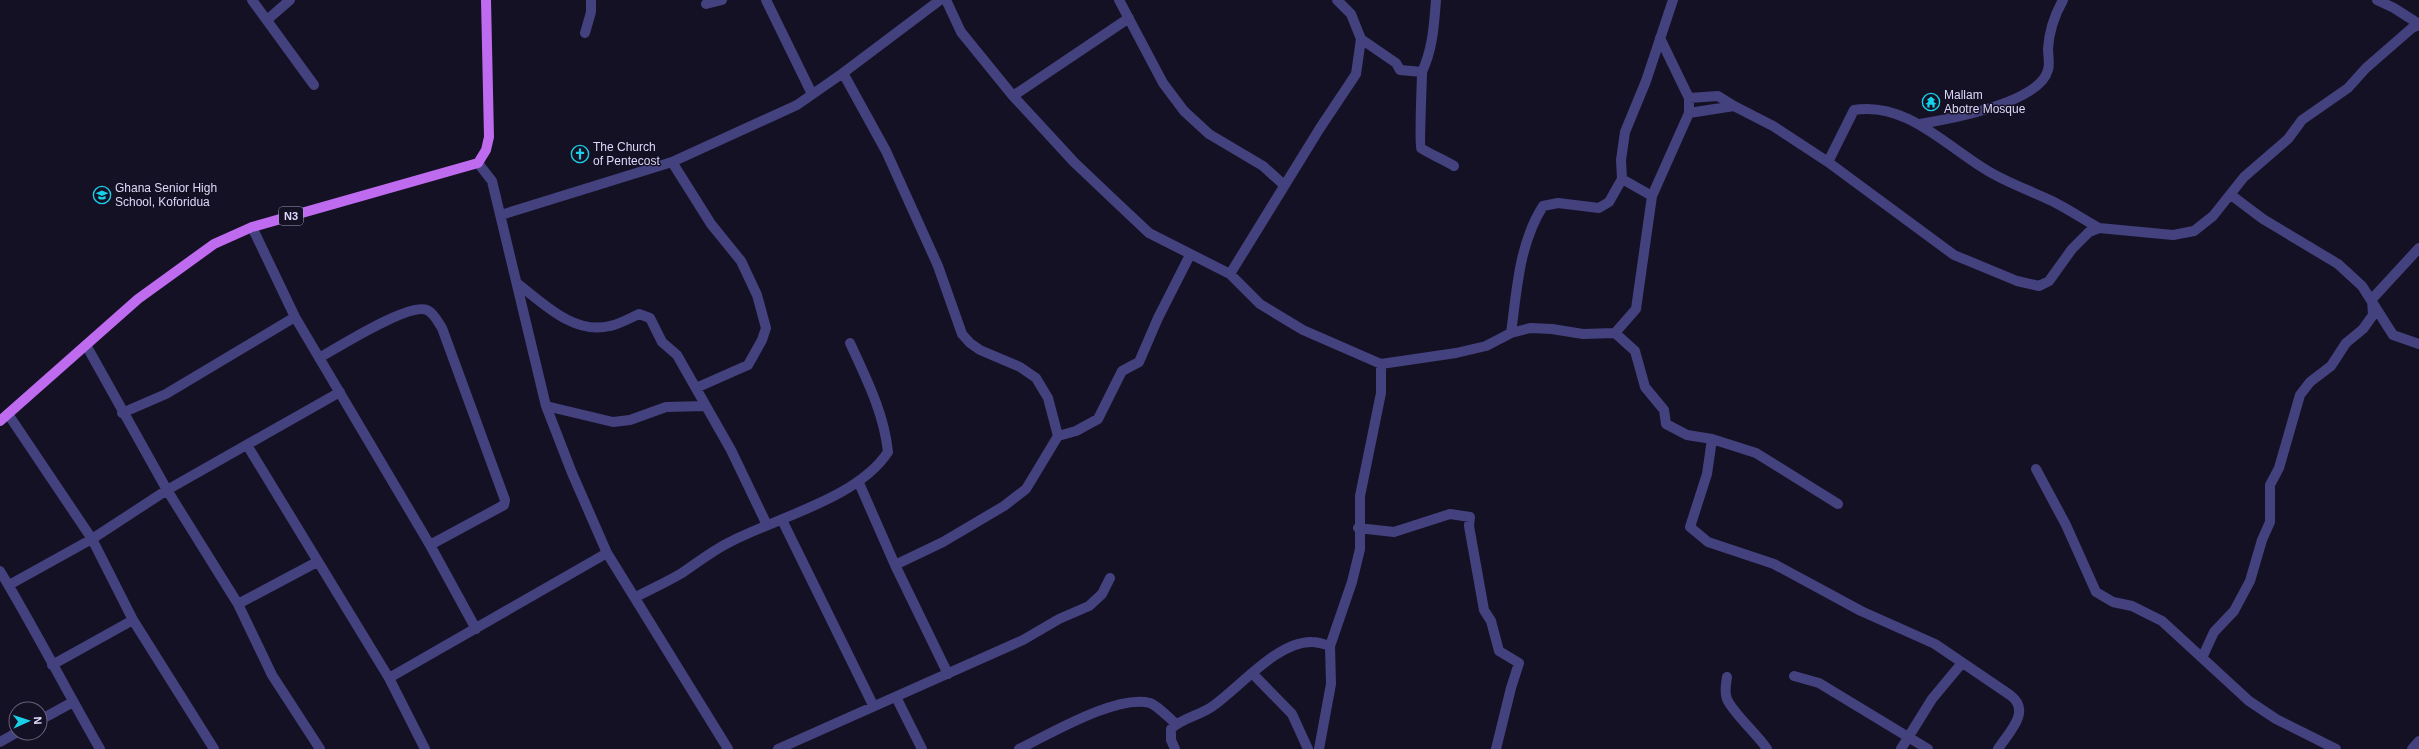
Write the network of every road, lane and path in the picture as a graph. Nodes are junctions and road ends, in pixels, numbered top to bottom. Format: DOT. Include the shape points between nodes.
graph roads {
  1 [pos="252,0"];
  2 [pos="290,0"];
  3 [pos="486,0"];
  4 [pos="591,0"];
  5 [pos="722,0"];
  6 [pos="766,0"];
  7 [pos="940,0"];
  8 [pos="946,0"];
  9 [pos="1119,0"];
  10 [pos="1337,0"];
  11 [pos="1436,0"];
  12 [pos="1673,0"];
  13 [pos="2063,0"];
  14 [pos="2377,0"];
  15 [pos="706,4"];
  16 [pos="1128,18"];
  17 [pos="267,20"];
  18 [pos="2419,24"];
  19 [pos="585,33"];
  20 [pos="1660,38"];
  21 [pos="1361,39"];
  22 [pos="1422,72"];
  23 [pos="843,73"];
  24 [pos="314,85"];
  25 [pos="812,94"];
  26 [pos="1013,96"];
  27 [pos="1689,98"];
  28 [pos="1734,106"];
  29 [pos="1689,113"];
  30 [pos="1920,124"];
  31 [pos="672,162"];
  32 [pos="1828,162"];
  33 [pos="478,163"];
  34 [pos="1454,166"];
  35 [pos="1622,179"];
  36 [pos="1284,185"];
  37 [pos="2231,195"];
  38 [pos="1652,196"];
  39 [pos="501,215"];
  40 [pos="252,227"];
  41 [pos="2099,228"];
  42 [pos="2419,248"];
  43 [pos="1190,255"];
  44 [pos="1230,274"];
  45 [pos="518,284"];
  46 [pos="2372,299"];
  47 [pos="295,317"];
  48 [pos="1511,333"];
  49 [pos="1615,333"];
  50 [pos="850,343"];
  51 [pos="2419,344"];
  52 [pos="86,345"];
  53 [pos="319,358"];
  54 [pos="1381,364"];
  55 [pos="696,388"];
  56 [pos="340,392"];
  57 [pos="546,406"];
  58 [pos="705,406"];
  59 [pos="122,413"];
  60 [pos="4,418"];
  61 [pos="1058,436"];
  62 [pos="1712,439"];
  63 [pos="246,446"];
  64 [pos="2036,468"];
  65 [pos="859,483"];
  66 [pos="166,490"];
  67 [pos="1838,504"];
  68 [pos="782,520"];
  69 [pos="767,525"];
  70 [pos="1358,528"];
  71 [pos="92,539"];
  72 [pos="430,545"];
  73 [pos="607,553"];
  74 [pos="317,562"];
  75 [pos="895,565"];
  76 [pos="0,571"];
  77 [pos="1110,578"];
  78 [pos="8,585"];
  79 [pos="636,597"];
  80 [pos="238,604"];
  81 [pos="133,620"];
  82 [pos="476,628"];
  83 [pos="1330,646"];
  84 [pos="2202,658"];
  85 [pos="1962,663"];
  86 [pos="52,665"];
  87 [pos="948,674"];
  88 [pos="1253,674"];
  89 [pos="1794,676"];
  90 [pos="389,678"];
  91 [pos="1727,678"];
  92 [pos="896,697"];
  93 [pos="73,702"];
  94 [pos="873,705"];
  95 [pos="48,716"];
  96 [pos="1176,724"];
  97 [pos="1907,738"];
  98 [pos="2419,741"];
  99 [pos="100,749"];
  100 [pos="214,749"];
  101 [pos="320,749"];
  102 [pos="425,749"];
  103 [pos="728,749"];
  104 [pos="778,749"];
  105 [pos="922,749"];
  106 [pos="1019,749"];
  107 [pos="1175,749"];
  108 [pos="1308,749"];
  109 [pos="1319,749"];
  110 [pos="1496,749"];
  111 [pos="1767,749"];
  112 [pos="1901,749"];
  113 [pos="1928,749"];
  114 [pos="1998,749"];
  115 [pos="2336,749"];
  116 [pos="2412,749"];
  1 -- 17 [label="street"];
  2 -- 17 [label="street"];
  3 -- 33 [label="main road" via="489,58 488,137 486,150"];
  4 -- 19 [label="street" via="591,12"];
  5 -- 15 [label="street"];
  6 -- 25 [label="street"];
  7 -- 23 [label="street"];
  8 -- 26 [label="street" via="961,32"];
  9 -- 16 [label="street"];
  10 -- 21 [label="street" via="1350,14"];
  11 -- 22 [label="street" via="1434,37"];
  12 -- 20 [label="street"];
  13 -- 30 [label="street" via="2053,18 2048,48 2048,70 2031,92 1974,114"];
  14 -- 18 [label="street"];
  16 -- 26 [label="street"];
  16 -- 36 [label="street" via="1163,83 1184,111 1209,134 1263,166"];
  17 -- 24 [label="street"];
  18 -- 37 [label="street" via="2366,68 2344,92 2302,120 2288,139 2244,177"];
  20 -- 27 [label="street"];
  20 -- 35 [label="street" via="1625,132 1620,160"];
  21 -- 22 [label="street" via="1396,63 1400,70"];
  21 -- 36 [label="street" via="1356,74"];
  22 -- 34 [label="street" via="1422,122 1419,142 1422,148"];
  23 -- 25 [label="street"];
  23 -- 61 [label="street" via="886,151 938,266 962,334 980,350 1020,367 1036,378 1048,398"];
  25 -- 31 [label="street" via="797,105"];
  26 -- 43 [label="street" via="1074,161 1150,233"];
  27 -- 28 [label="street" via="1718,96"];
  27 -- 29 [label="street"];
  28 -- 29 [label="street"];
  28 -- 32 [label="street" via="1773,126"];
  29 -- 38 [label="street"];
  30 -- 32 [label="street" via="1878,109 1854,110"];
  30 -- 41 [label="street" via="1989,172 2053,202"];
  31 -- 39 [label="street"];
  31 -- 55 [label="street" via="711,224 741,261 757,295 766,328 748,365"];
  32 -- 41 [label="street" via="1954,255 2017,281 2039,286 2049,282 2072,248 2088,232"];
  33 -- 39 [label="street" via="492,181"];
  33 -- 40 [label="main road, N3"];
  35 -- 38 [label="street"];
  35 -- 48 [label="street" via="1609,202 1599,208 1558,203 1543,206 1536,217 1523,252"];
  36 -- 44 [label="street"];
  37 -- 41 [label="street" via="2213,216 2194,231 2173,235"];
  37 -- 46 [label="street" via="2262,219 2338,264"];
  38 -- 49 [label="street" via="1636,310"];
  39 -- 45 [label="street"];
  40 -- 47 [label="street"];
  40 -- 52 [label="main road, N3" via="214,244 187,262 138,299"];
  42 -- 46 [label="street"];
  43 -- 44 [label="street"];
  43 -- 61 [label="street" via="1158,318 1140,362 1122,370 1098,420 1076,431"];
  44 -- 54 [label="street" via="1260,304 1303,330"];
  45 -- 55 [label="street" via="569,321 586,327 610,326 639,314 650,318 662,342 677,355"];
  45 -- 57 [label="street"];
  46 -- 51 [label="street" via="2393,335"];
  46 -- 84 [label="street" via="2373,315 2363,329 2346,343 2331,366 2310,382 2300,395 2279,468 2270,485 2270,522 2250,581 2234,611 2214,632"];
  47 -- 53 [label="street"];
  47 -- 59 [label="street" via="166,394"];
  48 -- 49 [label="street" via="1530,328 1583,334"];
  48 -- 54 [label="street" via="1486,346"];
  49 -- 62 [label="street" via="1635,351 1645,387 1664,410 1666,424 1687,435"];
  50 -- 65 [label="street" via="870,383 887,440 888,452"];
  52 -- 59 [label="street"];
  52 -- 60 [label="main road, N3"];
  53 -- 56 [label="street"];
  53 -- 72 [label="street" via="388,320 417,309 426,309 432,313 442,328 505,500 504,505"];
  54 -- 70 [label="street" via="1380,393 1361,490"];
  55 -- 58 [label="street"];
  56 -- 63 [label="street"];
  56 -- 72 [label="street"];
  57 -- 58 [label="street" via="613,422 630,420 666,407"];
  57 -- 73 [label="street"];
  58 -- 69 [label="street" via="732,450"];
  59 -- 66 [label="street"];
  60 -- 71 [label="street"];
  61 -- 75 [label="street" via="1026,489 1004,506 943,542"];
  62 -- 67 [label="street" via="1756,453"];
  62 -- 85 [label="street" via="1707,474 1690,527 1694,531 1708,542 1781,567 1861,612 1935,644"];
  63 -- 66 [label="street"];
  63 -- 74 [label="street"];
  64 -- 84 [label="street" via="2066,525 2096,592 2113,602 2132,606 2162,621"];
  65 -- 68 [label="street"];
  65 -- 75 [label="street"];
  66 -- 71 [label="street"];
  66 -- 80 [label="street"];
  68 -- 69 [label="street"];
  68 -- 94 [label="street"];
  69 -- 79 [label="street" via="727,544 680,574"];
  70 -- 83 [label="street" via="1360,549 1352,582"];
  70 -- 110 [label="street" via="1394,532 1450,514 1470,517 1469,526 1484,610 1491,622 1499,651 1519,664"];
  71 -- 78 [label="street"];
  71 -- 81 [label="street"];
  72 -- 82 [label="street"];
  73 -- 79 [label="street"];
  73 -- 82 [label="street"];
  74 -- 80 [label="street"];
  74 -- 90 [label="street"];
  75 -- 87 [label="street"];
  76 -- 78 [label="street"];
  77 -- 87 [label="street" via="1102,594 1089,606"];
  78 -- 86 [label="street"];
  79 -- 103 [label="street"];
  80 -- 101 [label="street" via="272,675"];
  81 -- 86 [label="street"];
  81 -- 100 [label="street"];
  82 -- 90 [label="street"];
  83 -- 88 [label="street" via="1312,642 1297,644 1271,657"];
  83 -- 109 [label="street" via="1331,684"];
  84 -- 115 [label="street" via="2249,701 2276,719"];
  85 -- 97 [label="street" via="1932,699"];
  85 -- 114 [label="street" via="2018,701 2021,709 2017,720"];
  86 -- 93 [label="street"];
  87 -- 92 [label="street"];
  88 -- 96 [label="street" via="1212,707"];
  88 -- 108 [label="street" via="1292,714"];
  89 -- 97 [label="street" via="1820,684"];
  90 -- 102 [label="street"];
  91 -- 111 [label="street" via="1727,700"];
  92 -- 94 [label="street"];
  92 -- 105 [label="street"];
  93 -- 95 [label="street"];
  93 -- 99 [label="street"];
  94 -- 104 [label="street"];
  96 -- 106 [label="street" via="1151,703 1128,702 1092,714"];
  96 -- 107 [label="street" via="1171,730 1171,740"];
  97 -- 112 [label="street"];
  97 -- 113 [label="street" via="1912,738"];
  98 -- 116 [label="street"];
}
